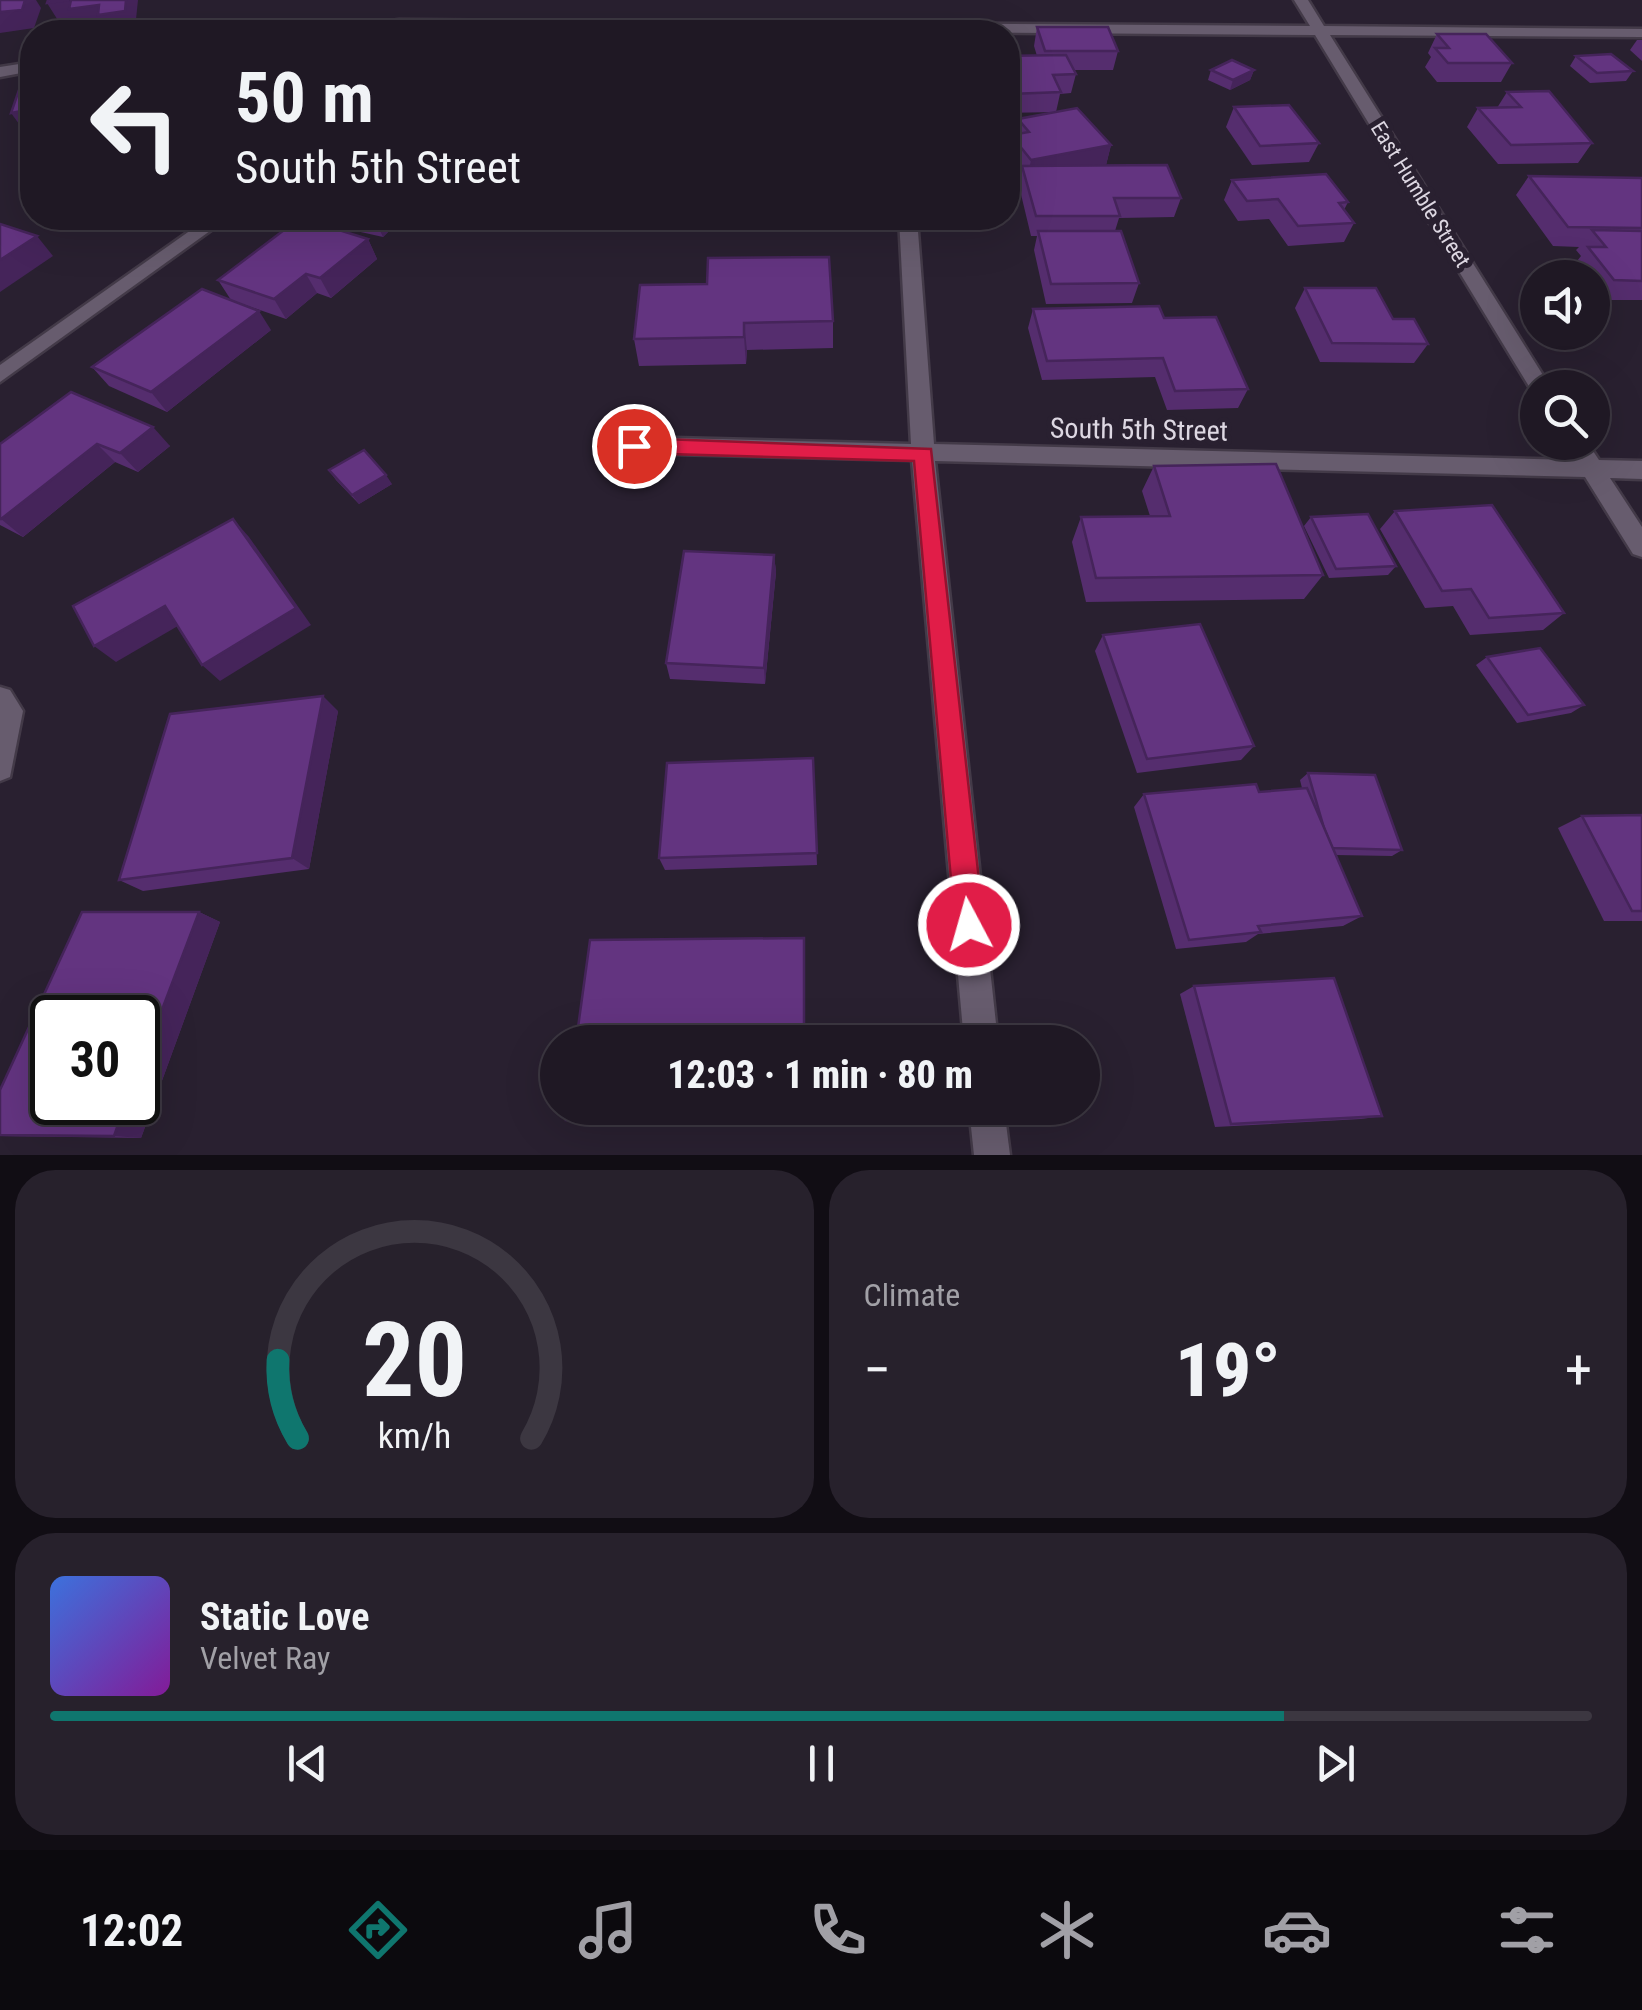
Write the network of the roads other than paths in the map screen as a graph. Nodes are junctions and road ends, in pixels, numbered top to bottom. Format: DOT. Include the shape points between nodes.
graph roads {
  1 [pos="1300,0"];
  2 [pos="409,5"];
  3 [pos="401,20"];
  4 [pos="1020,25"];
  5 [pos="1321,31"];
  6 [pos="1642,32"];
  7 [pos="202,230"];
  8 [pos="909,230"];
  9 [pos="1530,370"];
  10 [pos="0,375"];
  11 [pos="634,446"];
  12 [pos="924,454"];
  13 [pos="1587,460"];
  14 [pos="1592,469"];
  15 [pos="1642,470"];
  16 [pos="1642,547"];
  17 [pos="0,699"];
  18 [pos="0,767"];
  19 [pos="979,1025"];
  20 [pos="989,1125"];
  21 [pos="992,1155"];
  1 -- 5 [label="street, East Humble Street"];
  2 -- 3 [label="street"];
  4 -- 5 [label="street"];
  5 -- 6 [label="street"];
  5 -- 9 [label="street, East Humble Street"];
  7 -- 10 [label="street"];
  8 -- 12 [label="street"];
  11 -- 12 [label="street, South 5th Street"];
  12 -- 14 [label="street, South 5th Street"];
  12 -- 19 [label="street"];
  13 -- 14 [label="street"];
  14 -- 15 [label="street, South 5th Street"];
  14 -- 16 [label="street"];
  17 -- 18 [label="street" via="9,711"];
  20 -- 21 [label="street"];
}
